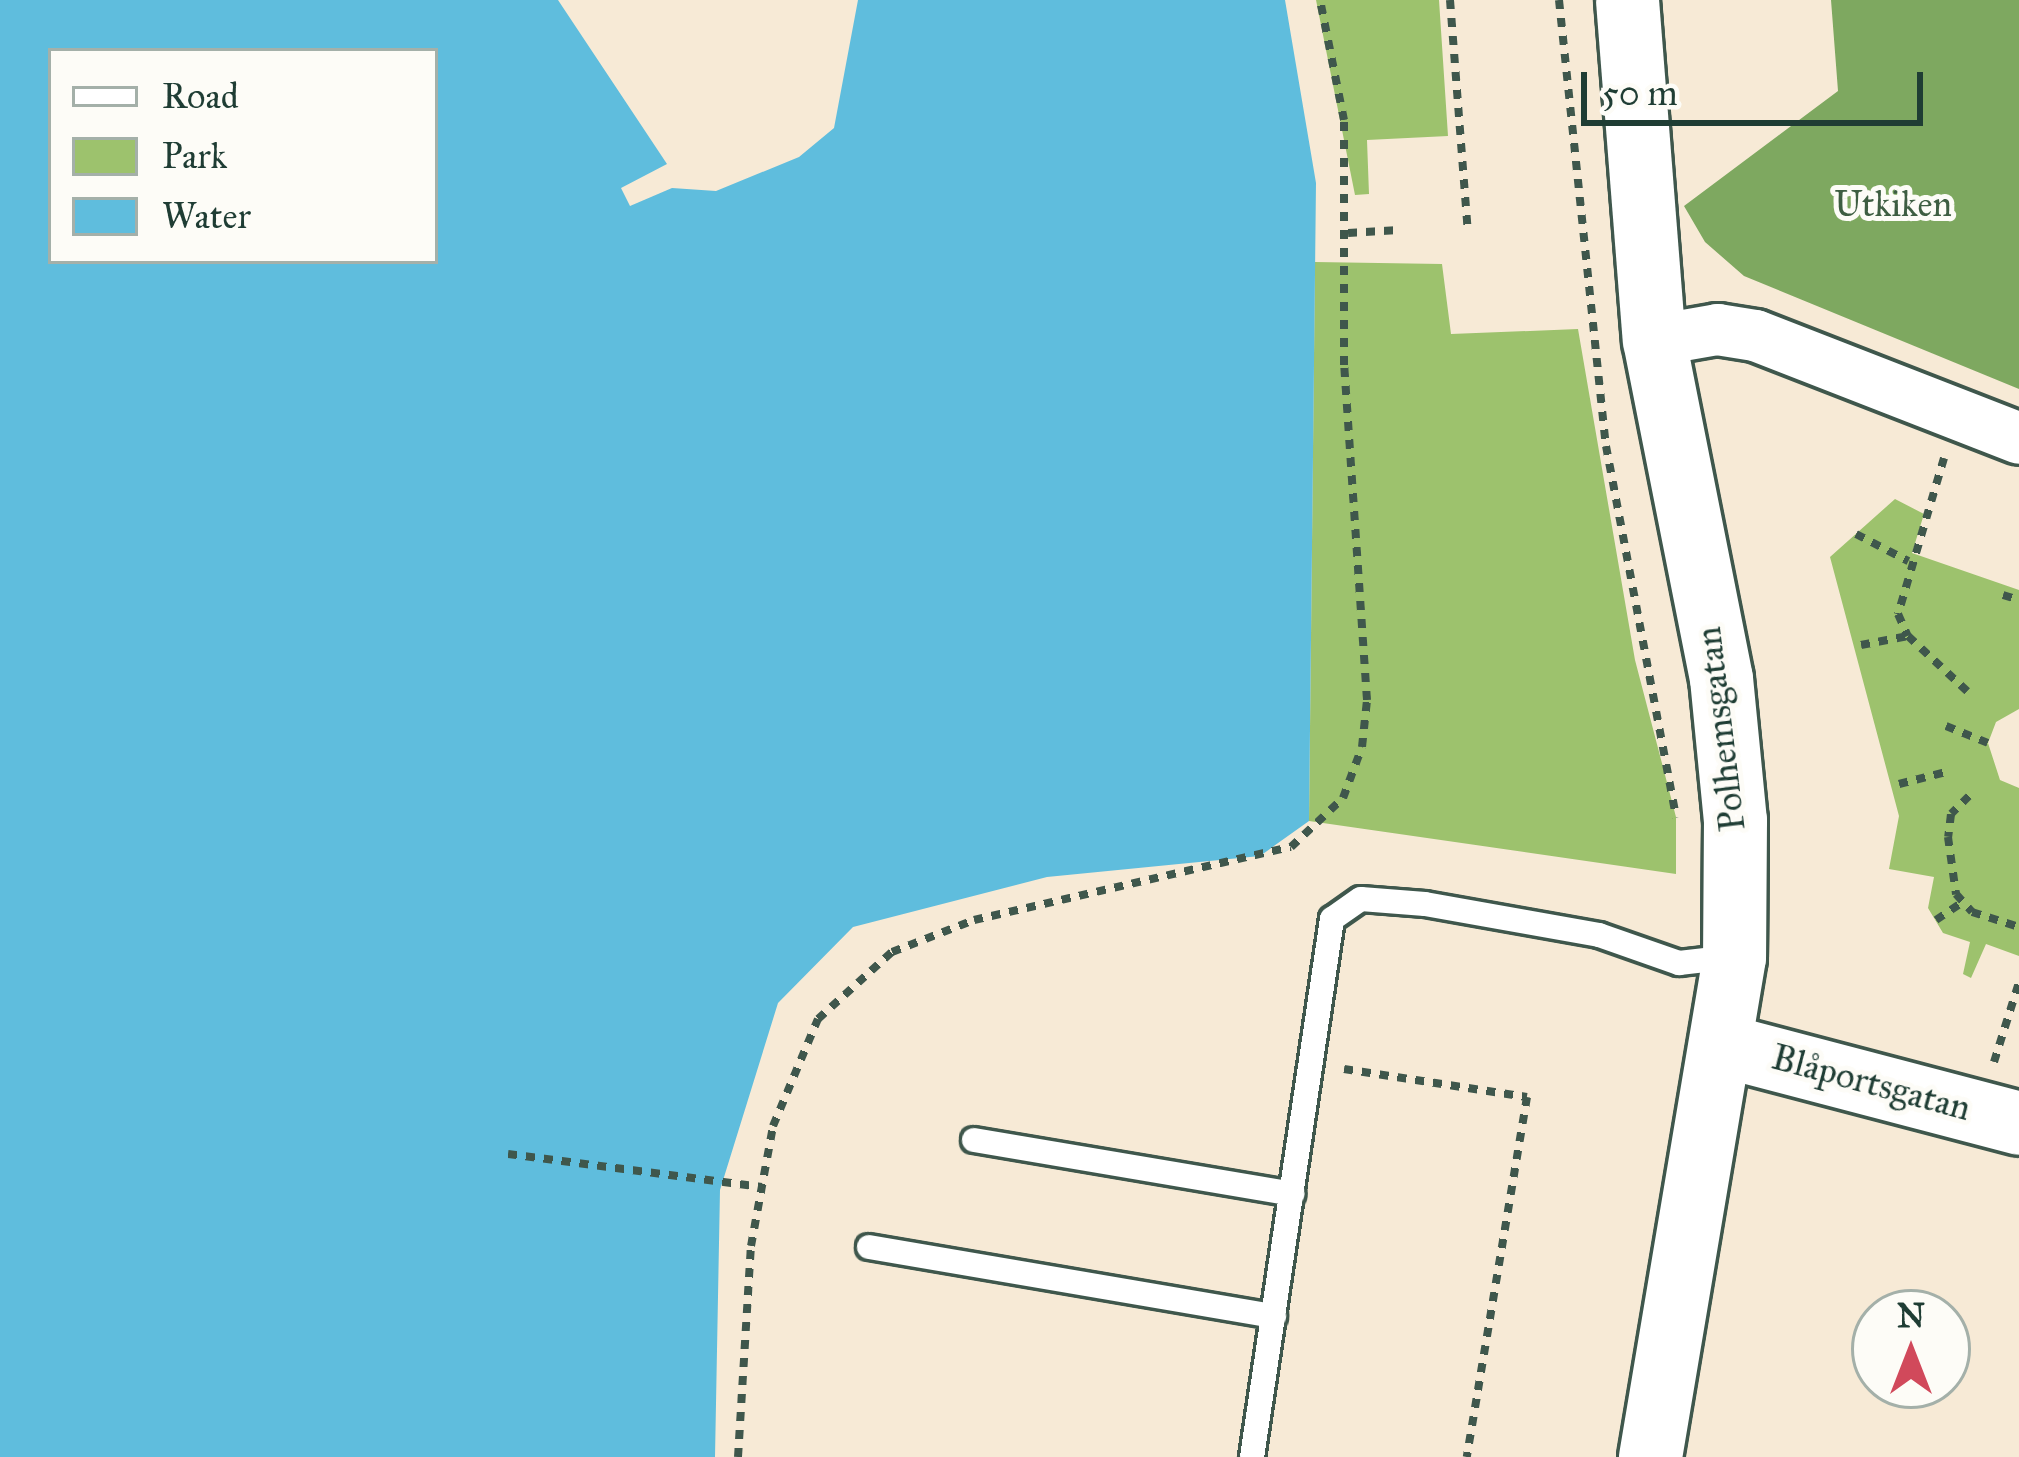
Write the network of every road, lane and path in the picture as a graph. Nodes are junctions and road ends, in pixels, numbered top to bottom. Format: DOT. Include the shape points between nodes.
graph roads {
  1 [pos="1319,0"];
  2 [pos="1450,0"];
  3 [pos="1559,0"];
  4 [pos="1627,0"];
  5 [pos="1400,230"];
  6 [pos="1468,232"];
  7 [pos="1348,233"];
  8 [pos="1654,340"];
  9 [pos="1958,417"];
  10 [pos="2019,438"];
  11 [pos="1856,534"];
  12 [pos="1908,561"];
  13 [pos="2003,595"];
  14 [pos="2019,600"];
  15 [pos="1908,636"];
  16 [pos="1861,645"];
  17 [pos="1967,691"];
  18 [pos="1946,726"];
  19 [pos="1988,742"];
  20 [pos="1950,771"];
  21 [pos="1899,784"];
  22 [pos="1969,796"];
  23 [pos="1680,842"];
  24 [pos="1963,902"];
  25 [pos="1936,920"];
  26 [pos="2019,927"];
  27 [pos="1734,957"];
  28 [pos="2019,982"];
  29 [pos="1722,1045"];
  30 [pos="1338,1068"];
  31 [pos="2004,1102"];
  32 [pos="974,1140"];
  33 [pos="508,1154"];
  34 [pos="762,1186"];
  35 [pos="1292,1194"];
  36 [pos="869,1247"];
  37 [pos="1274,1316"];
  38 [pos="739,1457"];
  39 [pos="1252,1457"];
  40 [pos="1467,1457"];
  41 [pos="1650,1457"];
  1 -- 7 [label="path" via="1344,120"];
  2 -- 6 [label="path"];
  3 -- 23 [label="path" via="1606,446"];
  4 -- 8 [label="street, Polhemsgatan"];
  5 -- 7 [label="path"];
  7 -- 34 [label="path" via="1344,365 1367,700 1362,747 1343,798 1291,847 974,920 892,952 818,1019 773,1126"];
  8 -- 9 [label="street" via="1717,328 1755,334"];
  8 -- 27 [label="street, Polhemsgatan" via="1721,678 1735,820"];
  9 -- 10 [label="street"];
  9 -- 12 [label="path"];
  11 -- 12 [label="path"];
  12 -- 15 [label="path" via="1898,614"];
  13 -- 14 [label="path"];
  15 -- 16 [label="path"];
  15 -- 17 [label="path"];
  18 -- 19 [label="path"];
  20 -- 21 [label="path"];
  22 -- 24 [label="path" via="1951,814 1948,837 1948,865"];
  24 -- 25 [label="path"];
  24 -- 26 [label="path"];
  27 -- 29 [label="street, Polhemsgatan"];
  27 -- 35 [label="lane" via="1679,963 1599,935 1361,899 1332,919"];
  28 -- 31 [label="path"];
  29 -- 31 [label="street, Blåportsgatan"];
  29 -- 41 [label="street, Polhemsgatan"];
  30 -- 40 [label="path" via="1527,1096"];
  32 -- 35 [label="lane"];
  33 -- 34 [label="path"];
  34 -- 38 [label="path"];
  35 -- 37 [label="lane"];
  36 -- 37 [label="lane"];
  37 -- 39 [label="lane"];
}
